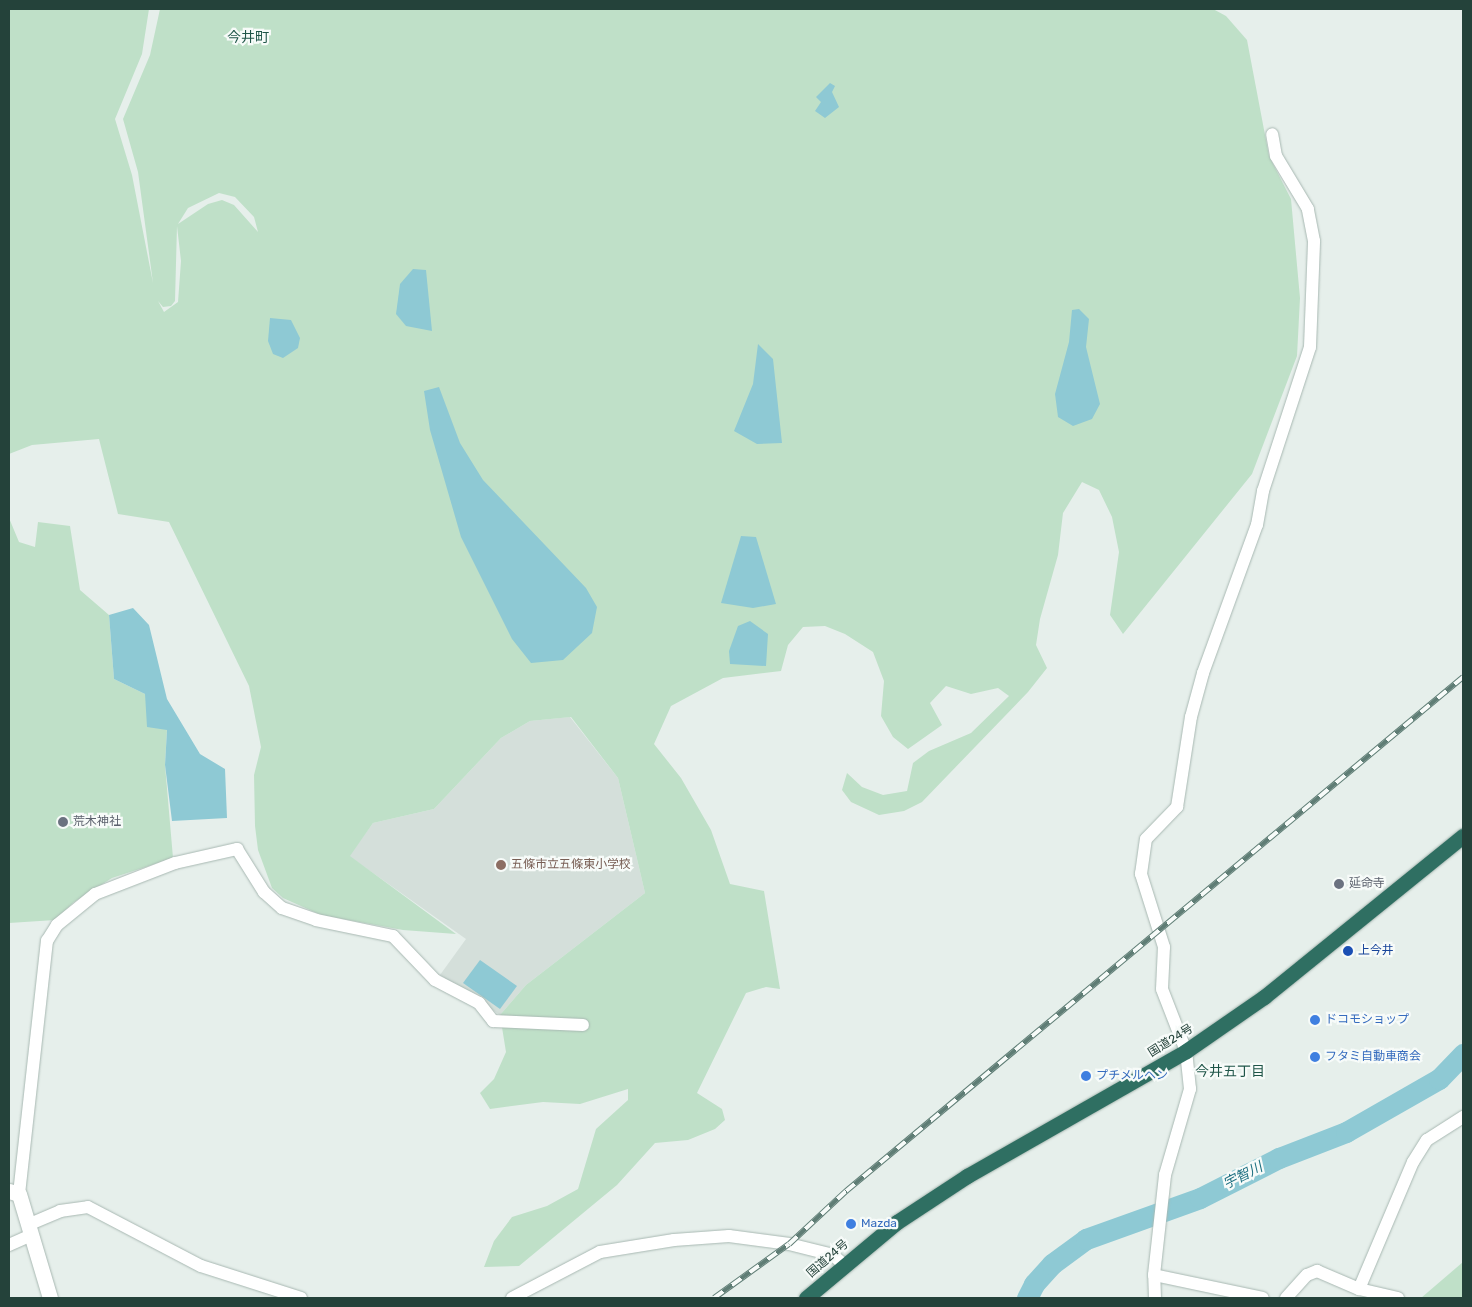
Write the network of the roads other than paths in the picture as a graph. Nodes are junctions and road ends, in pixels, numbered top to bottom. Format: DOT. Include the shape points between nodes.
graph roads {
  1 [pos="1272,134"];
  2 [pos="1463,836"];
  3 [pos="583,1025"];
  4 [pos="1186,1051"];
  5 [pos="1463,1117"];
  6 [pos="14,1193"];
  7 [pos="30,1230"];
  8 [pos="9,1245"];
  9 [pos="843,1264"];
  10 [pos="1154,1275"];
  11 [pos="1359,1289"];
  12 [pos="50,1298"];
  13 [pos="301,1298"];
  14 [pos="512,1298"];
  15 [pos="806,1298"];
  16 [pos="1155,1298"];
  17 [pos="1263,1298"];
  18 [pos="1286,1298"];
  19 [pos="1398,1298"];
  1 -- 4 [label="street" via="1276,156 1308,209 1314,241 1310,348 1263,491 1257,525 1203,673 1191,717 1177,807 1146,839 1141,874 1164,947 1162,989"];
  2 -- 4 [label="highway, 国道24号" via="1264,997"];
  3 -- 6 [label="street" via="492,1021 479,1002 435,980 393,936 316,920 282,908 264,892 237,849 175,863 116,883 95,894 57,925 47,941"];
  4 -- 9 [label="highway, 国道24号" via="967,1176 897,1222"];
  4 -- 10 [label="street" via="1190,1089 1165,1175"];
  5 -- 11 [label="street" via="1427,1140 1413,1162"];
  6 -- 7 [label="street"];
  7 -- 8 [label="street"];
  7 -- 12 [label="street"];
  7 -- 13 [label="street" via="60,1212 88,1207 201,1266"];
  9 -- 14 [label="street" via="833,1255 789,1244 729,1236 674,1240 600,1252"];
  9 -- 15 [label="highway, 国道24号"];
  10 -- 16 [label="street"];
  10 -- 17 [label="street"];
  11 -- 18 [label="street" via="1317,1270 1307,1275"];
  11 -- 19 [label="street"];
}
